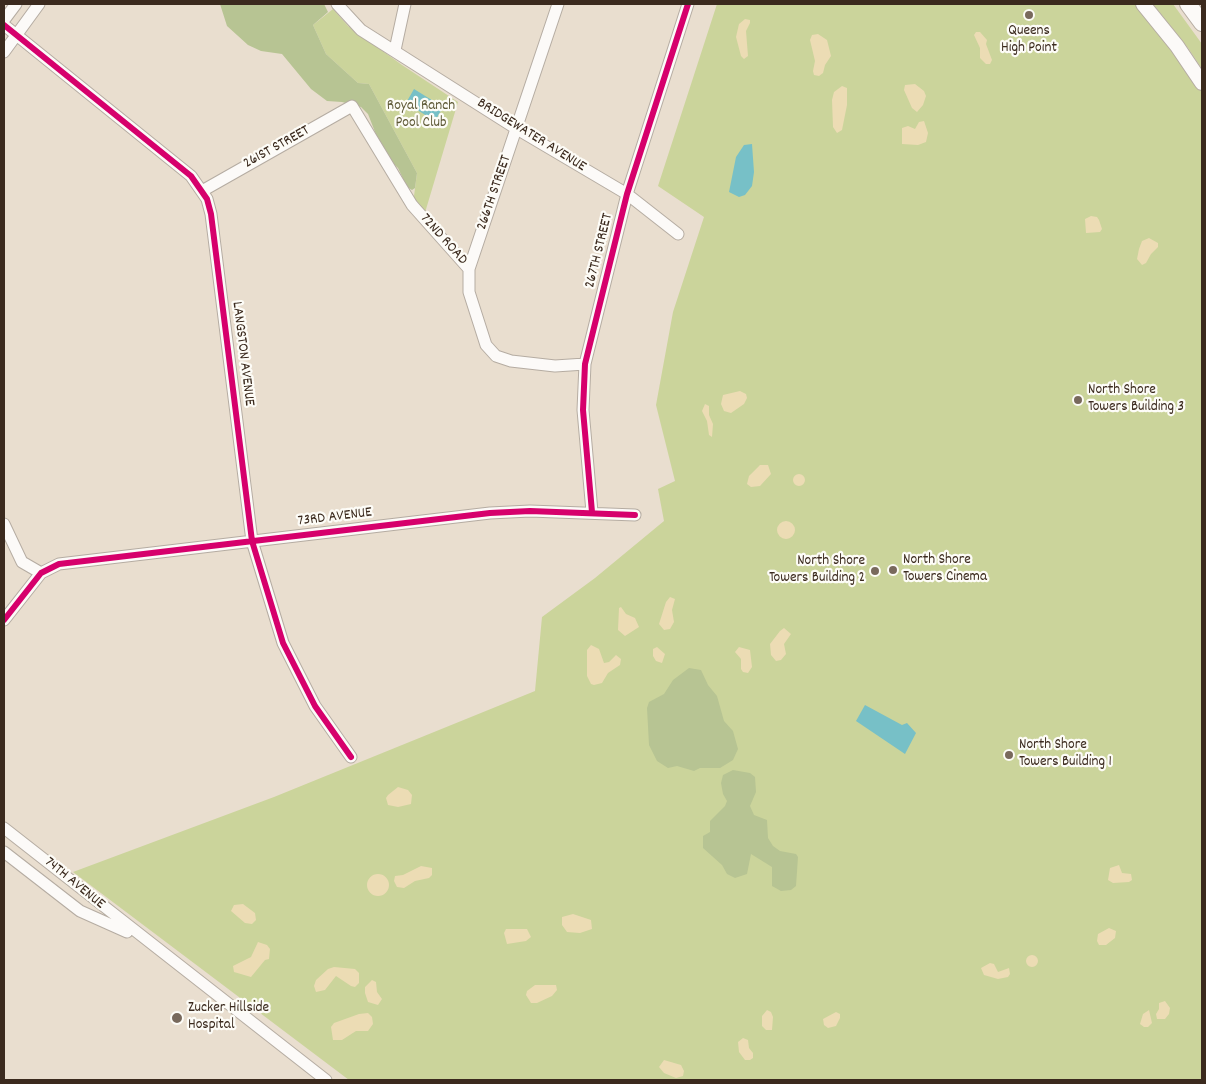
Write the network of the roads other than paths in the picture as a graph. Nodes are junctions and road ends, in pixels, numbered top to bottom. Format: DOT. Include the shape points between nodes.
graph roads {
  1 [pos="16,4"];
  2 [pos="39,4"];
  3 [pos="336,4"];
  4 [pos="405,4"];
  5 [pos="558,4"];
  6 [pos="688,4"];
  7 [pos="1143,4"];
  8 [pos="1188,4"];
  9 [pos="4,20"];
  10 [pos="1202,23"];
  11 [pos="4,25"];
  12 [pos="16,36"];
  13 [pos="395,50"];
  14 [pos="4,52"];
  15 [pos="1202,83"];
  16 [pos="352,106"];
  17 [pos="517,129"];
  18 [pos="202,191"];
  19 [pos="627,194"];
  20 [pos="678,234"];
  21 [pos="469,269"];
  22 [pos="585,364"];
  23 [pos="592,512"];
  24 [pos="634,515"];
  25 [pos="4,524"];
  26 [pos="252,541"];
  27 [pos="41,573"];
  28 [pos="4,620"];
  29 [pos="351,757"];
  30 [pos="4,828"];
  31 [pos="4,852"];
  32 [pos="144,940"];
  33 [pos="326,1080"];
  1 -- 9 [label="street"];
  2 -- 12 [label="street"];
  3 -- 13 [label="street, BRIDGEWATER AVENUE" via="361,30"];
  4 -- 13 [label="street"];
  5 -- 17 [label="street, 266TH STREET"];
  6 -- 19 [label="street, 267TH STREET"];
  7 -- 15 [label="main road"];
  8 -- 10 [label="highway"];
  11 -- 12 [label="street, LANGSTON AVENUE"];
  12 -- 14 [label="street"];
  12 -- 18 [label="street, LANGSTON AVENUE" via="191,176"];
  13 -- 17 [label="street, BRIDGEWATER AVENUE"];
  16 -- 18 [label="street, 261ST STREET"];
  16 -- 21 [label="street, 72ND ROAD" via="412,205"];
  17 -- 19 [label="street, BRIDGEWATER AVENUE"];
  17 -- 21 [label="street, 266TH STREET"];
  18 -- 26 [label="street, LANGSTON AVENUE" via="211,214"];
  19 -- 20 [label="street, BRIDGEWATER AVENUE"];
  19 -- 22 [label="street, 267TH STREET"];
  21 -- 22 [label="street, 72ND ROAD" via="469,292 486,345 496,356 555,366"];
  22 -- 23 [label="street, 267TH STREET" via="583,410"];
  23 -- 24 [label="street, 73RD AVENUE"];
  23 -- 26 [label="street, 73RD AVENUE" via="490,513"];
  25 -- 27 [label="street" via="22,562"];
  26 -- 27 [label="street, 73RD AVENUE" via="59,564"];
  26 -- 29 [label="street, LANGSTON AVENUE" via="283,644 315,706"];
  27 -- 28 [label="street"];
  30 -- 32 [label="street, 74TH AVENUE"];
  31 -- 32 [label="street, 74TH AVENUE" via="80,911"];
  32 -- 33 [label="street, 74TH AVENUE"];
}
